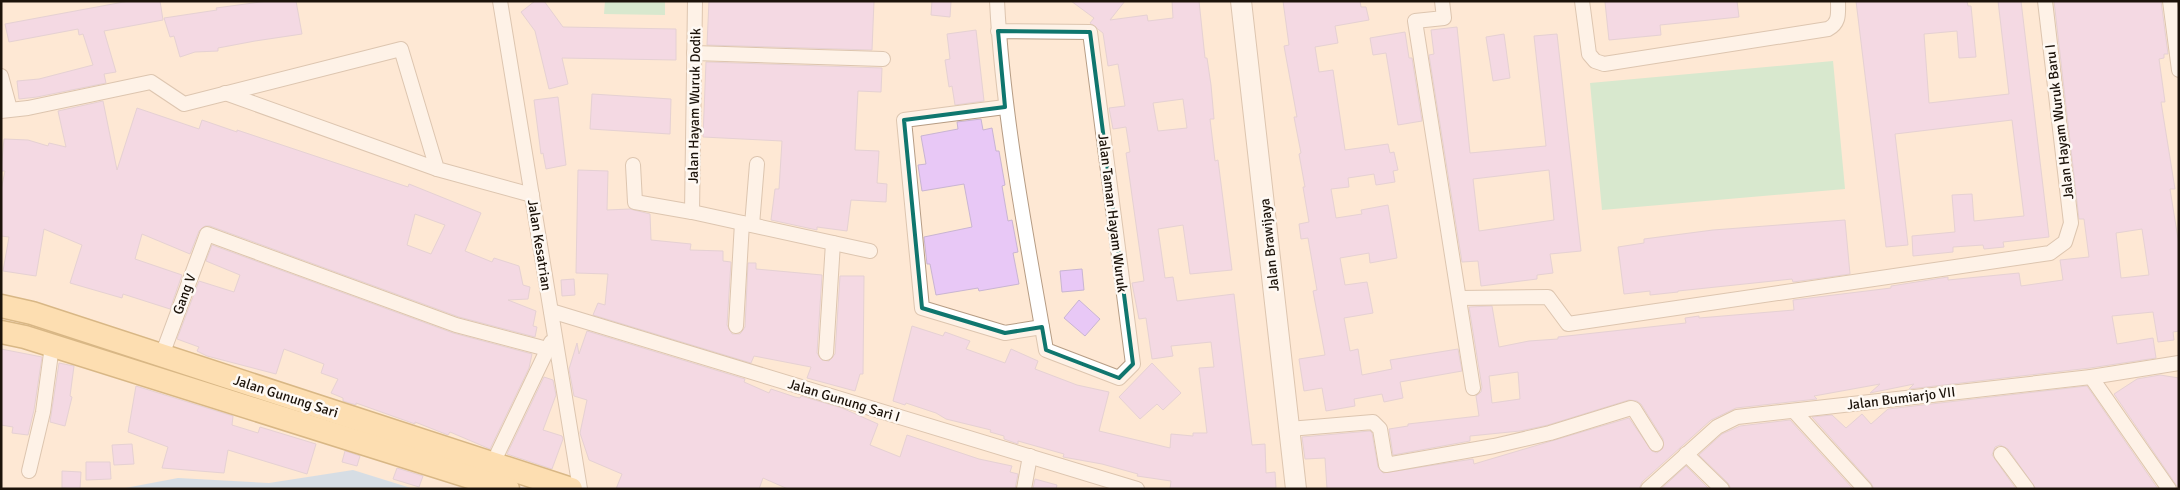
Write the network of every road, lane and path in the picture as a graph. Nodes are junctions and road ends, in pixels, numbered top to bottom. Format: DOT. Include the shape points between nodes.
graph roads {
  1 [pos="500,1"];
  2 [pos="695,1"];
  3 [pos="997,1"];
  4 [pos="1241,1"];
  5 [pos="1442,1"];
  6 [pos="1582,1"];
  7 [pos="1838,1"];
  8 [pos="2045,1"];
  9 [pos="2170,1"];
  10 [pos="998,31"];
  11 [pos="694,53"];
  12 [pos="883,59"];
  13 [pos="2179,70"];
  14 [pos="1,76"];
  15 [pos="225,93"];
  16 [pos="1005,107"];
  17 [pos="6,110"];
  18 [pos="757,164"];
  19 [pos="632,165"];
  20 [pos="437,170"];
  21 [pos="532,195"];
  22 [pos="692,212"];
  23 [pos="747,224"];
  24 [pos="833,243"];
  25 [pos="870,251"];
  26 [pos="1458,298"];
  27 [pos="1,306"];
  28 [pos="551,311"];
  29 [pos="736,326"];
  30 [pos="1042,326"];
  31 [pos="1,332"];
  32 [pos="555,335"];
  33 [pos="52,346"];
  34 [pos="547,349"];
  35 [pos="826,353"];
  36 [pos="162,355"];
  37 [pos="2174,364"];
  38 [pos="2179,376"];
  39 [pos="2091,377"];
  40 [pos="1473,388"];
  41 [pos="1794,411"];
  42 [pos="326,420"];
  43 [pos="1290,429"];
  44 [pos="1656,444"];
  45 [pos="1686,454"];
  46 [pos="2001,454"];
  47 [pos="1030,456"];
  48 [pos="493,463"];
  49 [pos="29,471"];
  50 [pos="508,489"];
  51 [pos="571,489"];
  52 [pos="580,489"];
  53 [pos="1024,489"];
  54 [pos="1137,489"];
  55 [pos="1296,489"];
  56 [pos="1648,489"];
  57 [pos="1722,489"];
  58 [pos="1865,489"];
  59 [pos="2027,489"];
  60 [pos="2168,489"];
  1 -- 21 [label="street, Jalan Kesatrian"];
  2 -- 11 [label="street, Jalan Hayam Wuruk Dodik"];
  3 -- 10 [label="street, Jalan Taman Hayam Wuruk"];
  4 -- 43 [label="street, Jalan Brawijaya"];
  5 -- 26 [label="street" via="1444,18 1415,21"];
  6 -- 7 [label="street" via="1589,54 1604,64 1828,29 1839,16"];
  8 -- 26 [label="street, Jalan Hayam Wuruk Baru I" via="2071,223 2065,242 2050,253 1568,324 1548,297"];
  9 -- 13 [label="street"];
  10 -- 16 [label="street, Jalan Taman Hayam Wuruk"];
  10 -- 30 [label="street, Jalan Taman Hayam Wuruk" via="1090,32 1133,364 1119,378 1046,350"];
  11 -- 12 [label="street"];
  11 -- 22 [label="street, Jalan Hayam Wuruk Dodik"];
  14 -- 17 [label="street"];
  15 -- 17 [label="street" via="184,104 151,82"];
  15 -- 20 [label="street"];
  15 -- 20 [label="street" via="400,49"];
  16 -- 30 [label="street, Jalan Taman Hayam Wuruk"];
  16 -- 30 [label="street" via="904,120 922,308 1005,333"];
  18 -- 23 [label="street"];
  19 -- 22 [label="street" via="635,202"];
  20 -- 21 [label="street"];
  21 -- 28 [label="street, Jalan Kesatrian"];
  22 -- 23 [label="street"];
  23 -- 24 [label="street"];
  23 -- 29 [label="street"];
  24 -- 25 [label="street"];
  24 -- 35 [label="street"];
  26 -- 40 [label="street"];
  27 -- 36 [label="main road, Jalan Gunung Sari"];
  28 -- 32 [label="street, Jalan Kesatrian"];
  28 -- 47 [label="street, Jalan Gunung Sari I"];
  31 -- 33 [label="main road, Jalan Gunung Sari"];
  32 -- 34 [label="street"];
  32 -- 52 [label="street, Jalan Kesatrian"];
  33 -- 42 [label="main road, Jalan Gunung Sari"];
  33 -- 49 [label="street" via="43,412"];
  34 -- 36 [label="street, Gang V" via="456,325 207,234"];
  34 -- 48 [label="street"];
  36 -- 42 [label="main road, Jalan Gunung Sari"];
  37 -- 38 [label="street"];
  37 -- 39 [label="street, Jalan Bumiarjo VII"];
  39 -- 41 [label="street, Jalan Bumiarjo VII"];
  39 -- 60 [label="street"];
  41 -- 45 [label="street, Jalan Bumiarjo VII" via="1750,415 1726,422"];
  41 -- 58 [label="street"];
  42 -- 48 [label="main road, Jalan Gunung Sari"];
  42 -- 50 [label="main road, Jalan Gunung Sari"];
  43 -- 44 [label="street" via="1373,422 1380,429 1386,465 1494,446 1631,408"];
  43 -- 55 [label="street, Jalan Brawijaya"];
  45 -- 56 [label="street, Jalan Bumiarjo VII"];
  45 -- 57 [label="street"];
  46 -- 59 [label="street"];
  47 -- 53 [label="street"];
  47 -- 54 [label="street, Jalan Gunung Sari I"];
  48 -- 51 [label="main road, Jalan Gunung Sari"];
}
